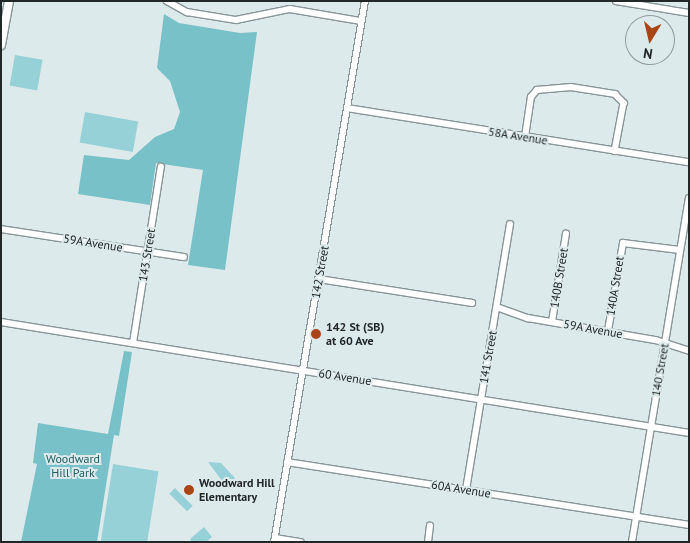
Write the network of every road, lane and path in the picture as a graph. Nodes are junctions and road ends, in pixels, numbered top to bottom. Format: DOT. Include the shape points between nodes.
graph roads {
  1 [pos="9,1"];
  2 [pos="167,1"];
  3 [pos="364,1"];
  4 [pos="616,1"];
  5 [pos="689,13"];
  6 [pos="361,21"];
  7 [pos="1,45"];
  8 [pos="347,108"];
  9 [pos="525,137"];
  10 [pos="615,151"];
  11 [pos="689,162"];
  12 [pos="161,167"];
  13 [pos="689,199"];
  14 [pos="510,225"];
  15 [pos="1,229"];
  16 [pos="566,234"];
  17 [pos="680,250"];
  18 [pos="148,251"];
  19 [pos="184,257"];
  20 [pos="318,279"];
  21 [pos="472,303"];
  22 [pos="497,307"];
  23 [pos="1,322"];
  24 [pos="552,322"];
  25 [pos="608,331"];
  26 [pos="133,343"];
  27 [pos="665,343"];
  28 [pos="689,351"];
  29 [pos="302,370"];
  30 [pos="481,399"];
  31 [pos="651,426"];
  32 [pos="689,433"];
  33 [pos="287,462"];
  34 [pos="466,490"];
  35 [pos="636,516"];
  36 [pos="689,525"];
  37 [pos="430,526"];
  38 [pos="275,540"];
  39 [pos="301,542"];
  40 [pos="428,542"];
  41 [pos="632,542"];
  1 -- 7 [label="main road"];
  2 -- 6 [label="street" via="187,12 236,20 290,9"];
  3 -- 6 [label="street, 142 Street"];
  4 -- 5 [label="street"];
  6 -- 8 [label="street, 142 Street"];
  8 -- 9 [label="street, 58A Avenue"];
  8 -- 20 [label="street, 142 Street"];
  9 -- 10 [label="street, 58A Avenue"];
  9 -- 10 [label="street" via="531,97 537,90 570,87 620,96 624,103"];
  10 -- 11 [label="street, 58A Avenue"];
  12 -- 18 [label="street, 143 Street"];
  13 -- 17 [label="street, 140 Street"];
  14 -- 22 [label="street, 141 Street"];
  15 -- 18 [label="street, 59A Avenue"];
  16 -- 24 [label="street, 140B Street"];
  17 -- 25 [label="street, 140A Street" via="624,242"];
  17 -- 27 [label="street, 140 Street"];
  18 -- 19 [label="street, 59A Avenue"];
  18 -- 26 [label="street, 143 Street"];
  20 -- 21 [label="street"];
  20 -- 29 [label="street, 142 Street"];
  22 -- 24 [label="street, 59A Avenue"];
  22 -- 30 [label="street, 141 Street"];
  23 -- 26 [label="street, 60 Avenue"];
  24 -- 25 [label="street, 59A Avenue"];
  25 -- 27 [label="street, 59A Avenue"];
  26 -- 29 [label="street, 60 Avenue"];
  27 -- 28 [label="street, 59A Avenue"];
  27 -- 31 [label="street, 140 Street"];
  29 -- 30 [label="street, 60 Avenue"];
  29 -- 33 [label="street, 142 Street"];
  30 -- 31 [label="street, 60 Avenue"];
  30 -- 34 [label="street, 141 Street"];
  31 -- 32 [label="street, 60 Avenue"];
  31 -- 35 [label="street, 140 Street"];
  33 -- 34 [label="street, 60A Avenue"];
  33 -- 38 [label="street, 142 Street"];
  34 -- 35 [label="street, 60A Avenue"];
  35 -- 36 [label="street, 60A Avenue"];
  35 -- 41 [label="street, 140 Street"];
  37 -- 40 [label="street"];
  38 -- 39 [label="street"];
}
